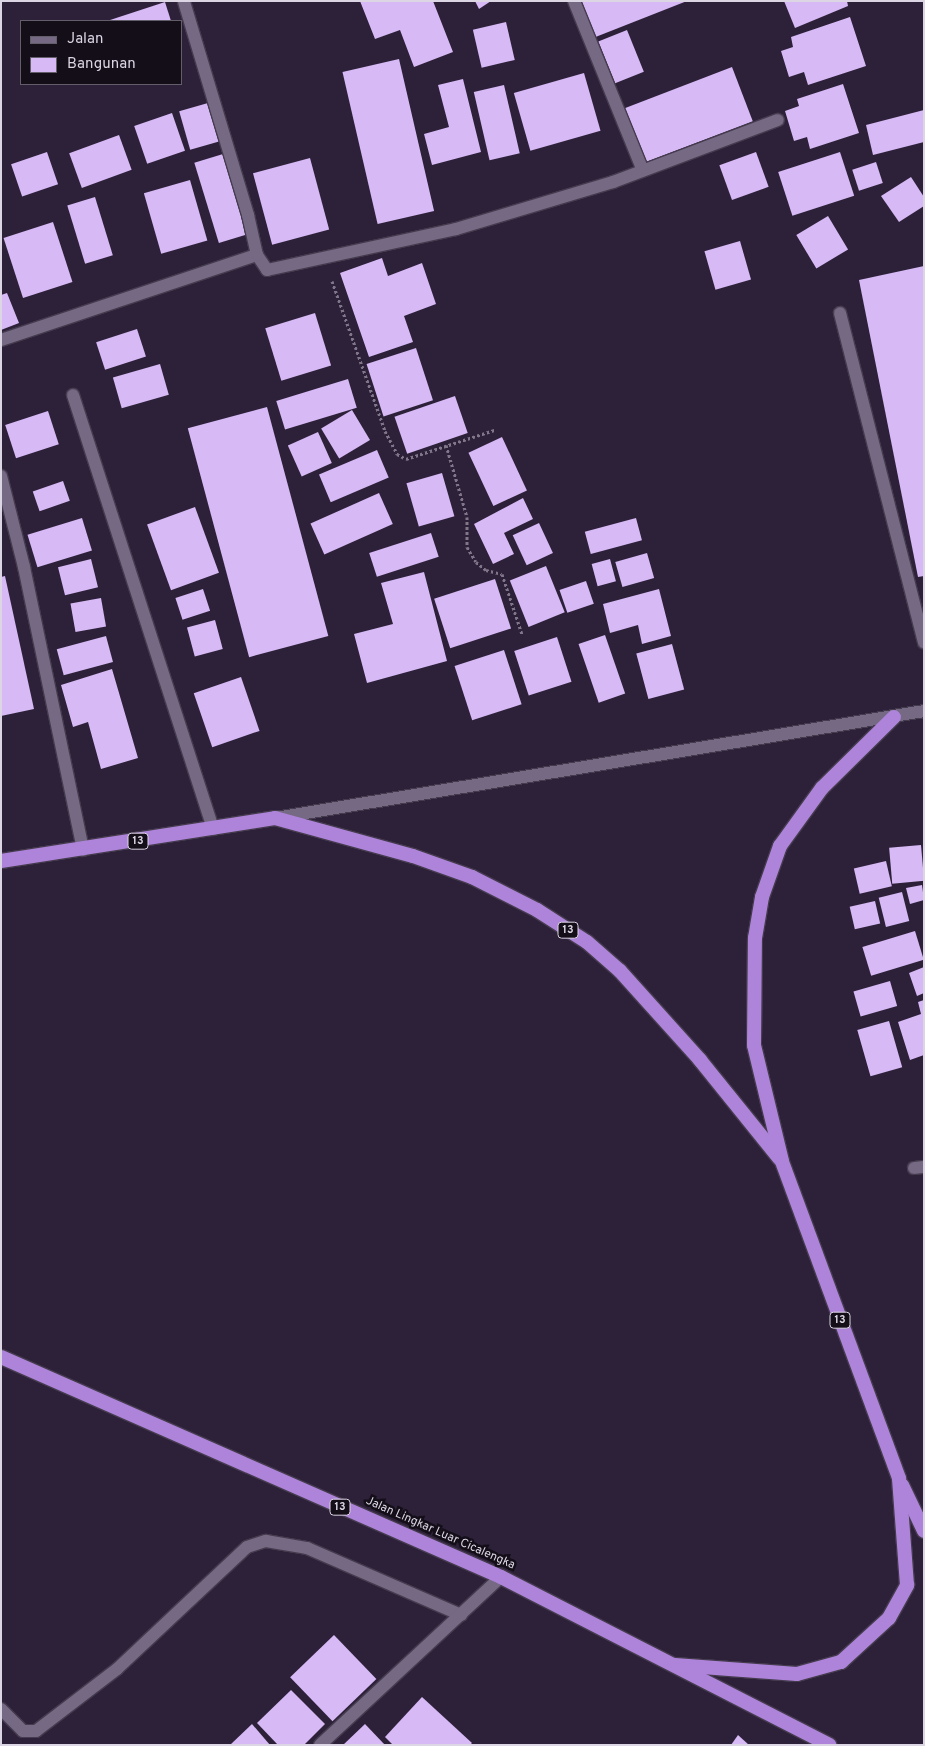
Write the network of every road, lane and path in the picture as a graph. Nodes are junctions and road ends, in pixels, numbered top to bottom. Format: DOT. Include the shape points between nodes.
graph roads {
  1 [pos="184,1"];
  2 [pos="574,1"];
  3 [pos="778,120"];
  4 [pos="643,171"];
  5 [pos="257,254"];
  6 [pos="324,259"];
  7 [pos="840,313"];
  8 [pos="1,340"];
  9 [pos="73,395"];
  10 [pos="494,430"];
  11 [pos="446,445"];
  12 [pos="1,476"];
  13 [pos="522,634"];
  14 [pos="924,642"];
  15 [pos="924,711"];
  16 [pos="894,717"];
  17 [pos="275,818"];
  18 [pos="213,829"];
  19 [pos="83,850"];
  20 [pos="1,861"];
  21 [pos="782,1162"];
  22 [pos="1,1357"];
  23 [pos="899,1478"];
  24 [pos="924,1531"];
  25 [pos="500,1577"];
  26 [pos="461,1614"];
  27 [pos="675,1666"];
  28 [pos="1,1709"];
  29 [pos="320,1745"];
  30 [pos="830,1745"];
  1 -- 5 [label="street"];
  2 -- 4 [label="street"];
  3 -- 4 [label="street"];
  4 -- 6 [label="street" via="456,229"];
  5 -- 6 [label="street" via="267,270"];
  5 -- 8 [label="street"];
  6 -- 11 [label="path" via="385,431 397,454 406,460"];
  7 -- 14 [label="street"];
  9 -- 18 [label="street"];
  10 -- 11 [label="path"];
  11 -- 13 [label="path" via="467,517 467,547 476,562 486,570 502,574"];
  12 -- 19 [label="street" via="24,567"];
  15 -- 16 [label="street"];
  16 -- 17 [label="street"];
  16 -- 21 [label="highway" via="822,788 780,846 762,898 755,938 754,1045"];
  17 -- 18 [label="highway, 13"];
  17 -- 21 [label="highway, 13" via="413,856 472,877 537,910 587,942 620,971 700,1060"];
  18 -- 19 [label="highway, 13"];
  19 -- 20 [label="highway, 13"];
  21 -- 23 [label="highway, 13"];
  22 -- 25 [label="highway, Jalan Lingkar Luar Cicalengka / 13"];
  23 -- 24 [label="highway, 13"];
  23 -- 27 [label="highway" via="907,1585 889,1618 841,1662 797,1674"];
  25 -- 26 [label="street"];
  25 -- 27 [label="highway, Jalan Lingkar Luar Cicalengka / 13"];
  26 -- 28 [label="street" via="307,1548 266,1541 247,1547 117,1669 36,1731 23,1731"];
  26 -- 29 [label="street"];
  27 -- 30 [label="highway, Jalan Lingkar Luar Cicalengka / 13"];
}
